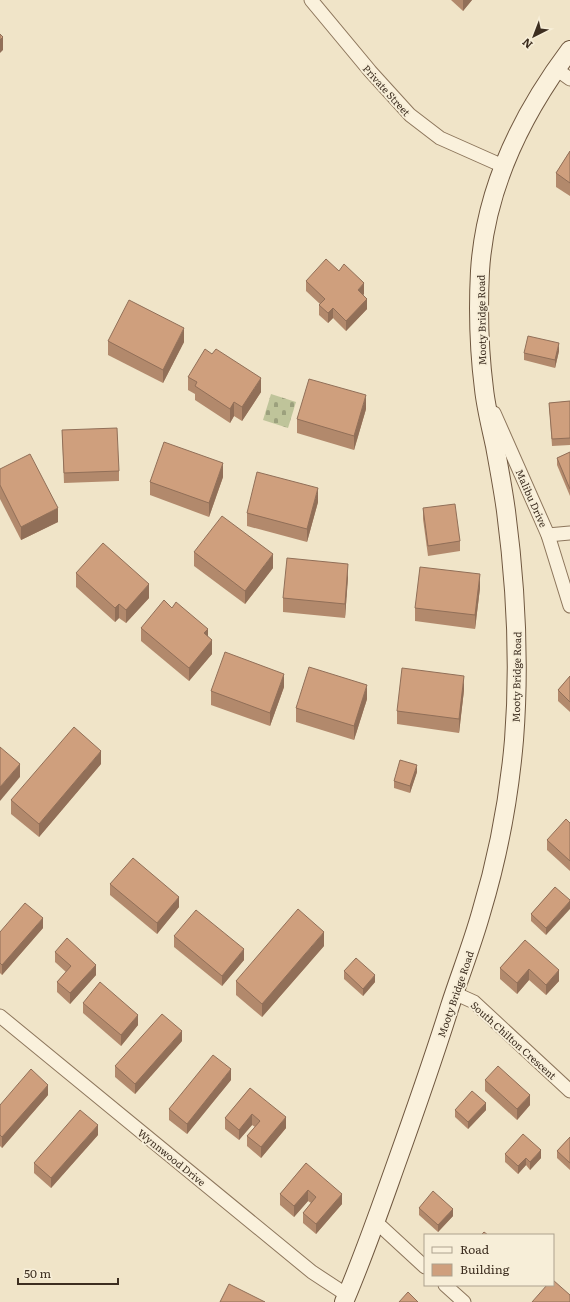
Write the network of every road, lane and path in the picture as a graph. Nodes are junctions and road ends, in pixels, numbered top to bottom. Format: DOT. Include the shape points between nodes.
graph roads {
  1 [pos="311,0"];
  2 [pos="570,50"];
  3 [pos="563,74"];
  4 [pos="503,166"];
  5 [pos="485,393"];
  6 [pos="570,533"];
  7 [pos="548,535"];
  8 [pos="570,606"];
  9 [pos="454,992"];
  10 [pos="0,1016"];
  11 [pos="570,1091"];
  12 [pos="375,1221"];
  13 [pos="424,1266"];
  14 [pos="446,1286"];
  15 [pos="345,1299"];
  16 [pos="464,1302"];
  1 -- 4 [label="street, Private Street" via="370,72 410,115 440,138"];
  2 -- 3 [label="main road, Mooty Bridge Road"];
  3 -- 4 [label="main road, Mooty Bridge Road" via="528,114"];
  4 -- 5 [label="main road, Mooty Bridge Road" via="489,216 480,271 480,347"];
  5 -- 7 [label="street, Malibu Drive"];
  5 -- 9 [label="main road, Mooty Bridge Road" via="499,464 511,555 517,633 516,702 510,776 498,849 481,914"];
  6 -- 7 [label="street"];
  7 -- 8 [label="street, Malibu Drive"];
  9 -- 11 [label="street, South Chilton Crescent" via="474,1002"];
  9 -- 12 [label="main road, Mooty Bridge Road" via="432,1062"];
  10 -- 15 [label="street, Wynnwood Drive"];
  12 -- 13 [label="street"];
  12 -- 15 [label="main road, Mooty Bridge Road"];
  14 -- 16 [label="street"];
}
